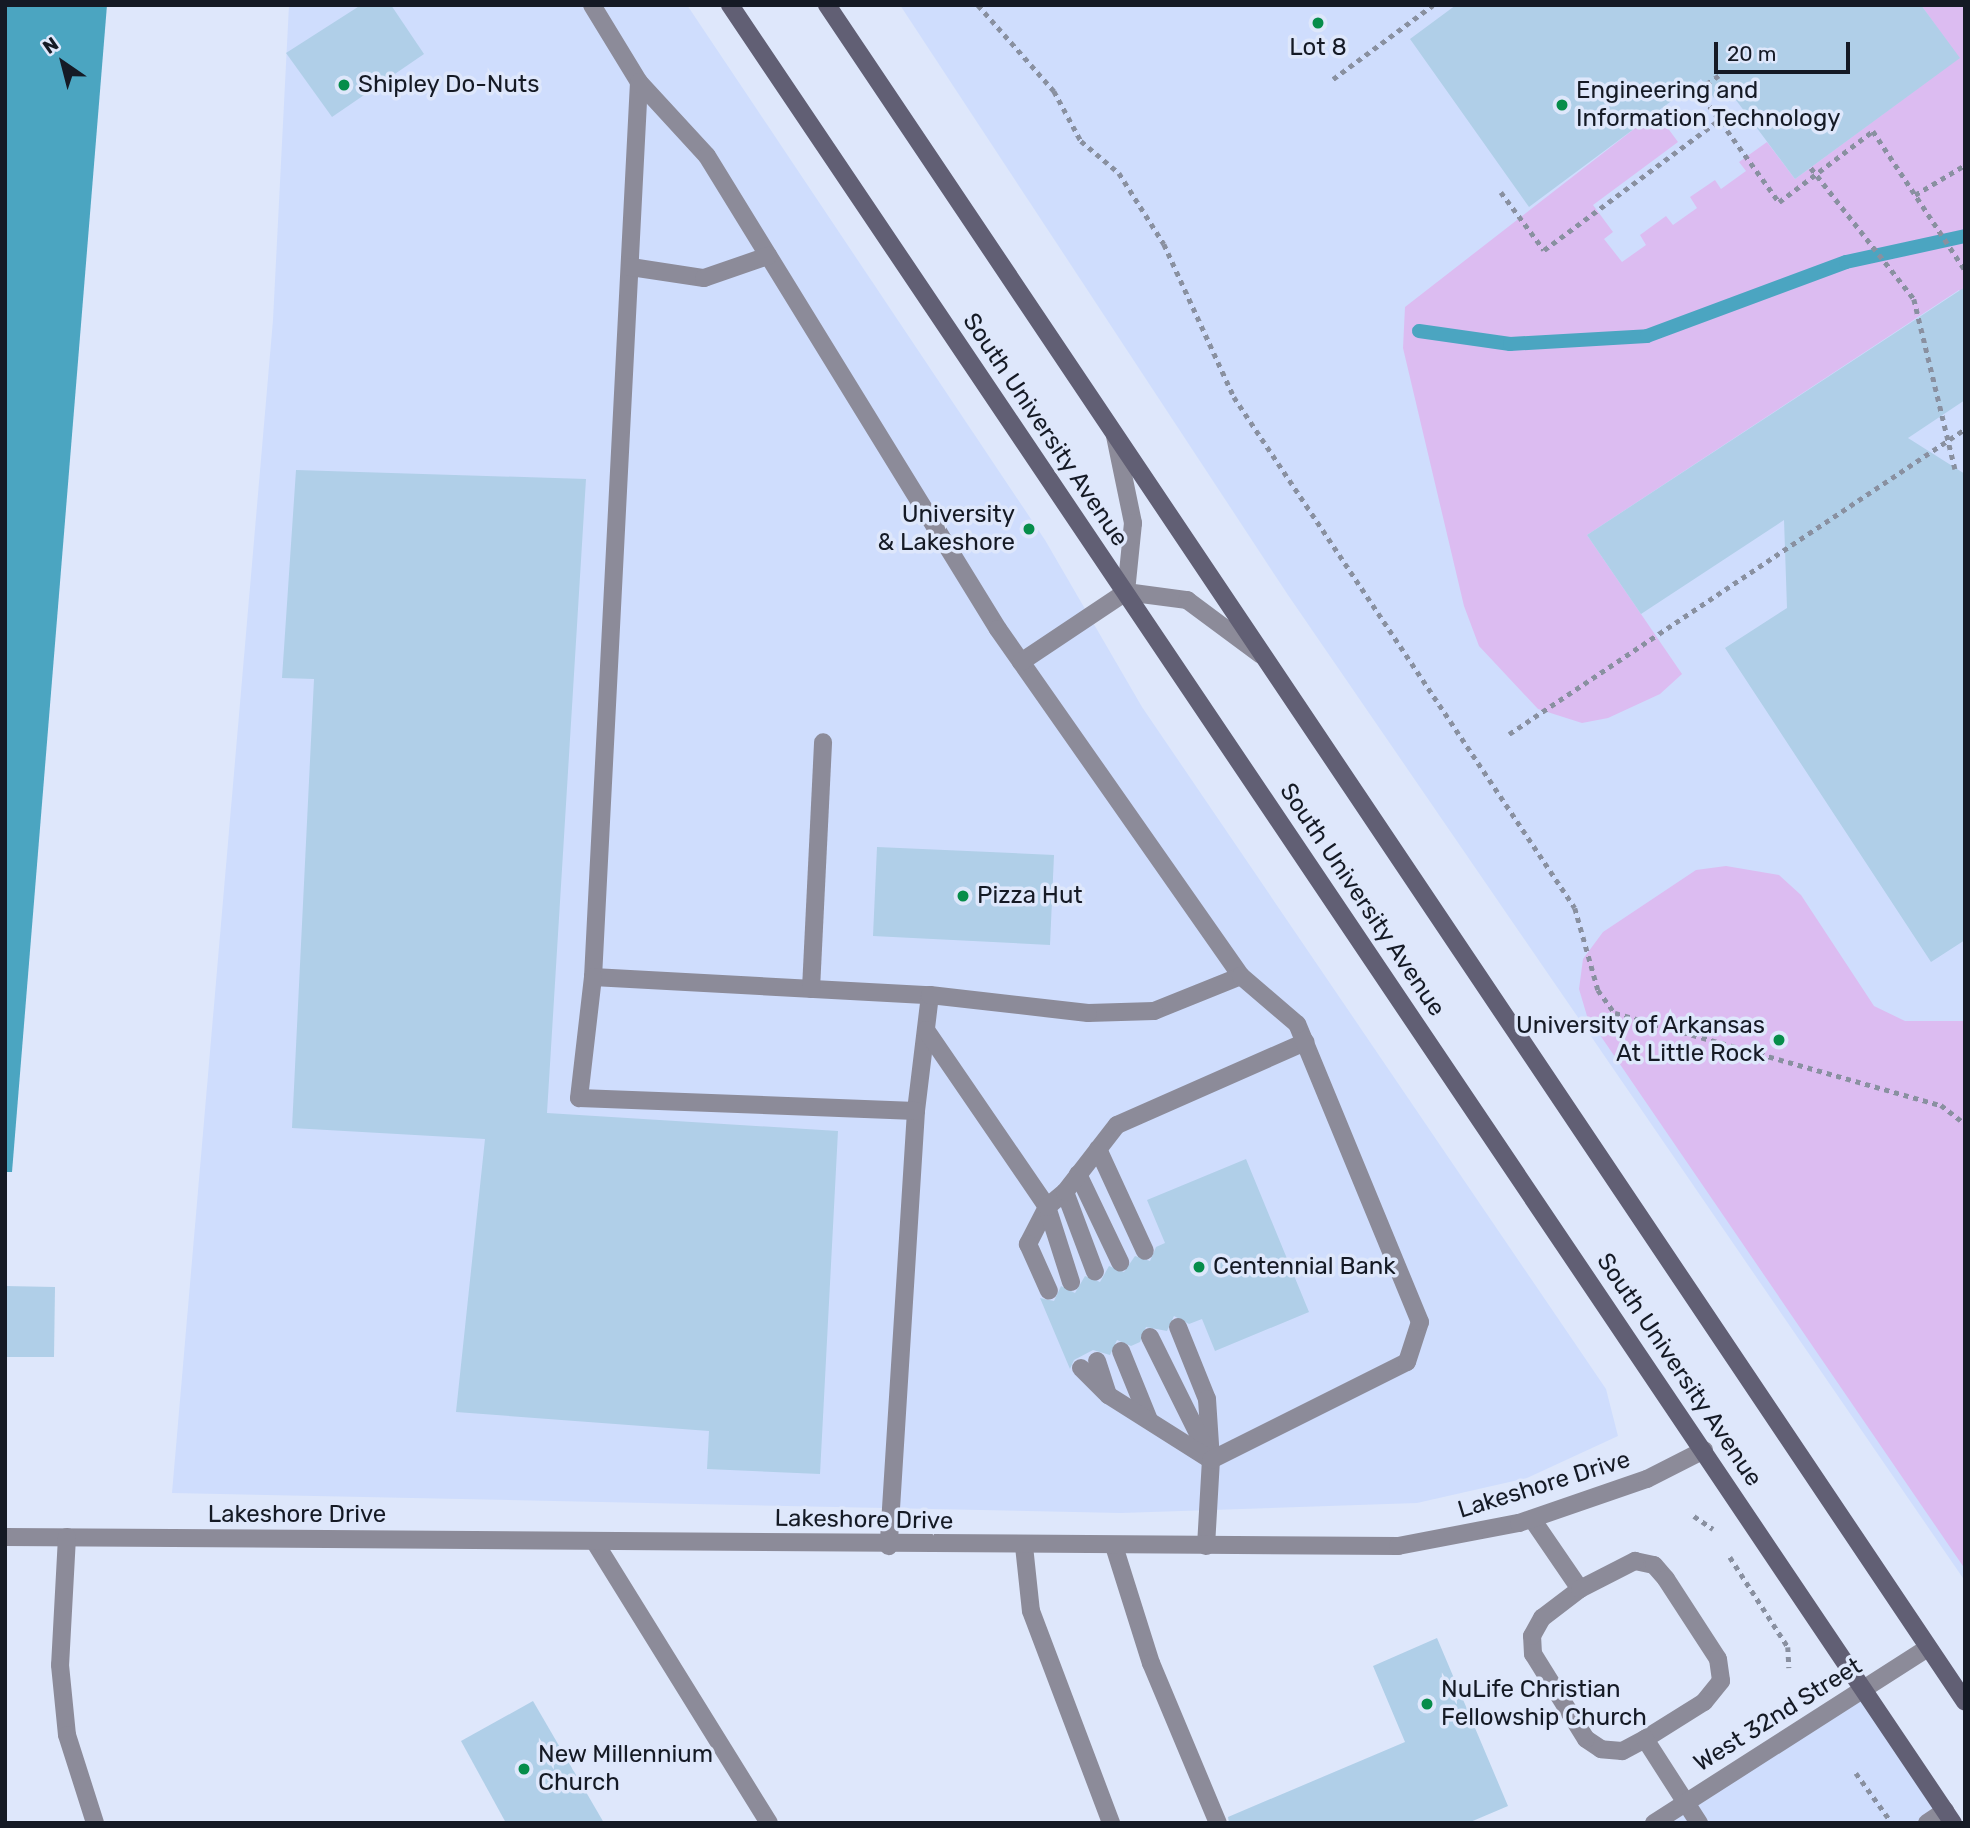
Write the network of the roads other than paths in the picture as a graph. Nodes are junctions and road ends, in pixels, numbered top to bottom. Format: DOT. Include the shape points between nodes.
graph roads {
  1 [pos="592,5"];
  2 [pos="730,5"];
  3 [pos="827,5"];
  4 [pos="639,82"];
  5 [pos="768,256"];
  6 [pos="631,267"];
  7 [pos="1115,435"];
  8 [pos="1126,592"];
  9 [pos="1266,660"];
  10 [pos="1021,662"];
  11 [pos="823,742"];
  12 [pos="1241,975"];
  13 [pos="593,977"];
  14 [pos="811,989"];
  15 [pos="929,995"];
  16 [pos="926,1030"];
  17 [pos="1305,1042"];
  18 [pos="916,1111"];
  19 [pos="1098,1149"];
  20 [pos="1078,1174"];
  21 [pos="1065,1192"];
  22 [pos="1047,1207"];
  23 [pos="1145,1251"];
  24 [pos="1120,1262"];
  25 [pos="1095,1272"];
  26 [pos="1071,1282"];
  27 [pos="1049,1291"];
  28 [pos="1178,1327"];
  29 [pos="1150,1337"];
  30 [pos="1121,1351"];
  31 [pos="1089,1365"];
  32 [pos="1149,1420"];
  33 [pos="1704,1450"];
  34 [pos="1211,1460"];
  35 [pos="1532,1518"];
  36 [pos="5,1537"];
  37 [pos="67,1537"];
  38 [pos="596,1544"];
  39 [pos="889,1546"];
  40 [pos="1024,1546"];
  41 [pos="1114,1546"];
  42 [pos="1206,1546"];
  43 [pos="1580,1589"];
  44 [pos="1928,1648"];
  45 [pos="1864,1689"];
  46 [pos="1965,1702"];
  47 [pos="1644,1739"];
  48 [pos="1685,1803"];
  49 [pos="1949,1817"];
  50 [pos="95,1823"];
  51 [pos="769,1823"];
  52 [pos="1111,1823"];
  53 [pos="1217,1823"];
  54 [pos="1654,1823"];
  55 [pos="1699,1823"];
  56 [pos="1927,1823"];
  1 -- 4 [label="street"];
  2 -- 8 [label="main road, South University Avenue"];
  3 -- 7 [label="main road"];
  4 -- 5 [label="street" via="707,156"];
  4 -- 6 [label="street"];
  5 -- 6 [label="street" via="704,278"];
  5 -- 10 [label="street"];
  6 -- 13 [label="street"];
  7 -- 8 [label="street" via="1133,523"];
  7 -- 9 [label="main road"];
  8 -- 9 [label="street" via="1187,600"];
  8 -- 10 [label="street"];
  8 -- 33 [label="main road, South University Avenue"];
  9 -- 44 [label="main road"];
  10 -- 12 [label="street"];
  11 -- 14 [label="street"];
  12 -- 15 [label="street" via="1154,1011 1088,1013"];
  12 -- 17 [label="street" via="1297,1024"];
  13 -- 14 [label="street"];
  13 -- 18 [label="street" via="579,1098"];
  14 -- 15 [label="street"];
  15 -- 16 [label="street"];
  16 -- 18 [label="street"];
  16 -- 22 [label="street"];
  17 -- 19 [label="street" via="1117,1125"];
  17 -- 34 [label="street" via="1420,1322 1407,1362"];
  18 -- 39 [label="street"];
  19 -- 20 [label="street"];
  19 -- 23 [label="street"];
  20 -- 21 [label="street"];
  20 -- 24 [label="street"];
  21 -- 22 [label="street"];
  21 -- 25 [label="street"];
  22 -- 26 [label="street"];
  22 -- 27 [label="street" via="1028,1244"];
  28 -- 34 [label="street" via="1208,1399"];
  29 -- 34 [label="street"];
  30 -- 32 [label="street"];
  31 -- 32 [label="street" via="1108,1395"];
  32 -- 34 [label="street"];
  33 -- 35 [label="street, Lakeshore Drive" via="1647,1479"];
  33 -- 45 [label="main road, South University Avenue"];
  34 -- 42 [label="street"];
  35 -- 42 [label="street, Lakeshore Drive" via="1470,1536 1398,1546"];
  35 -- 43 [label="street"];
  36 -- 37 [label="street, Lakeshore Drive"];
  37 -- 38 [label="street, Lakeshore Drive"];
  37 -- 50 [label="street" via="60,1665 67,1735"];
  38 -- 39 [label="street, Lakeshore Drive"];
  38 -- 51 [label="street"];
  39 -- 40 [label="street, Lakeshore Drive"];
  40 -- 41 [label="street, Lakeshore Drive"];
  40 -- 52 [label="street" via="1031,1611"];
  41 -- 42 [label="street, Lakeshore Drive"];
  41 -- 53 [label="street" via="1151,1663"];
  43 -- 47 [label="street" via="1542,1618 1532,1636 1533,1654 1587,1739 1601,1749 1622,1751"];
  43 -- 47 [label="street" via="1635,1561 1654,1565 1718,1659 1721,1681 1704,1702"];
  44 -- 45 [label="street, West 32nd Street"];
  44 -- 46 [label="main road"];
  45 -- 48 [label="street, West 32nd Street"];
  45 -- 49 [label="main road, South University Avenue"];
  47 -- 48 [label="street"];
  48 -- 54 [label="street, West 32nd Street"];
  48 -- 55 [label="street"];
  49 -- 56 [label="street"];
}
